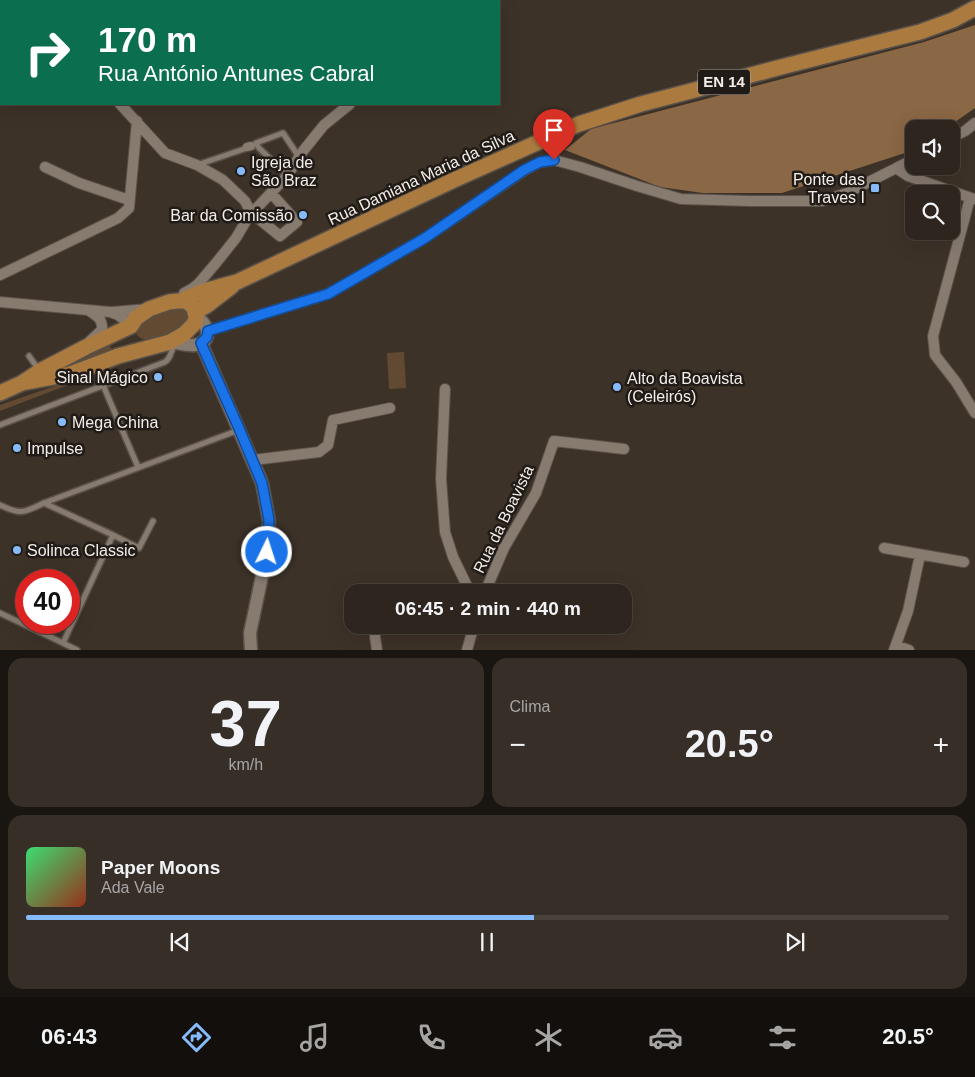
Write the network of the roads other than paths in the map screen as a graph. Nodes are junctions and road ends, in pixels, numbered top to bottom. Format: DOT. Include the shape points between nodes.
graph roads {
  1 [pos="975,8"];
  2 [pos="121,105"];
  3 [pos="349,105"];
  4 [pos="137,121"];
  5 [pos="975,123"];
  6 [pos="960,134"];
  7 [pos="247,147"];
  8 [pos="299,157"];
  9 [pos="905,164"];
  10 [pos="196,165"];
  11 [pos="45,167"];
  12 [pos="896,168"];
  13 [pos="287,176"];
  14 [pos="271,193"];
  15 [pos="972,198"];
  16 [pos="129,200"];
  17 [pos="249,216"];
  18 [pos="216,263"];
  19 [pos="0,275"];
  20 [pos="237,282"];
  21 [pos="215,288"];
  22 [pos="178,301"];
  23 [pos="0,302"];
  24 [pos="88,309"];
  25 [pos="149,309"];
  26 [pos="110,312"];
  27 [pos="202,318"];
  28 [pos="131,325"];
  29 [pos="174,342"];
  30 [pos="201,343"];
  31 [pos="153,346"];
  32 [pos="86,347"];
  33 [pos="29,356"];
  34 [pos="44,375"];
  35 [pos="104,385"];
  36 [pos="445,389"];
  37 [pos="0,392"];
  38 [pos="390,408"];
  39 [pos="975,413"];
  40 [pos="0,425"];
  41 [pos="239,430"];
  42 [pos="624,448"];
  43 [pos="252,460"];
  44 [pos="138,467"];
  45 [pos="44,503"];
  46 [pos="0,505"];
  47 [pos="153,521"];
  48 [pos="113,535"];
  49 [pos="884,548"];
  50 [pos="920,555"];
  51 [pos="964,562"];
  52 [pos="466,584"];
  53 [pos="488,584"];
  54 [pos="0,613"];
  55 [pos="375,634"];
  56 [pos="472,634"];
  57 [pos="63,643"];
  58 [pos="902,649"];
  59 [pos="77,650"];
  60 [pos="251,650"];
  61 [pos="377,650"];
  62 [pos="468,650"];
  1 -- 20 [label="main road, Rua Damiana Maria da Silva / EN 14" via="920,32 578,124"];
  2 -- 4 [label="street"];
  3 -- 8 [label="street" via="324,125"];
  4 -- 10 [label="street" via="165,153"];
  4 -- 16 [label="street"];
  5 -- 6 [label="street"];
  7 -- 10 [label="lane"];
  8 -- 13 [label="street"];
  8 -- 13 [label="lane" via="283,133 256,143"];
  9 -- 12 [label="street"];
  10 -- 17 [label="street" via="223,180 245,200"];
  11 -- 16 [label="street"];
  12 -- 15 [label="street" via="908,176"];
  12 -- 27 [label="street" via="847,193 822,201 750,201 681,199 554,160 540,162 425,238 328,294"];
  13 -- 14 [label="street"];
  14 -- 17 [label="street"];
  14 -- 17 [label="street" via="297,222 280,236 259,219"];
  15 -- 39 [label="street" via="933,336 935,355"];
  16 -- 19 [label="street" via="128,208 118,218"];
  17 -- 18 [label="street"];
  18 -- 21 [label="street"];
  18 -- 22 [label="street"];
  20 -- 21 [label="main road, Rua Damiana Maria da Silva / EN 14"];
  20 -- 27 [label="main road, Rua Damiana Maria da Silva / EN 14"];
  21 -- 22 [label="main road, Rua Damiana Maria da Silva / EN 14"];
  21 -- 27 [label="street"];
  22 -- 25 [label="main road, Rua Damiana Maria da Silva / EN 14"];
  22 -- 27 [label="main road" via="190,304"];
  23 -- 24 [label="street"];
  24 -- 26 [label="street"];
  24 -- 32 [label="street" via="103,324 102,330"];
  25 -- 26 [label="street"];
  25 -- 28 [label="main road, Rua Damiana Maria da Silva / EN 14"];
  26 -- 28 [label="street"];
  27 -- 29 [label="main road, Rua Damiana Maria da Silva / EN 14"];
  27 -- 30 [label="street" via="207,337"];
  28 -- 31 [label="main road" via="133,341"];
  28 -- 32 [label="main road, Rua Damiana Maria da Silva / EN 14"];
  29 -- 30 [label="street"];
  29 -- 31 [label="main road, Rua Damiana Maria da Silva / EN 14"];
  29 -- 35 [label="lane" via="171,356 165,362"];
  30 -- 41 [label="street"];
  31 -- 34 [label="main road, Rua Damiana Maria da Silva / EN 14" via="70,374"];
  32 -- 34 [label="main road, Rua Damiana Maria da Silva / EN 14"];
  33 -- 34 [label="lane"];
  34 -- 37 [label="main road, Rua Damiana Maria da Silva / EN 14"];
  35 -- 40 [label="lane"];
  35 -- 44 [label="lane"];
  36 -- 52 [label="street" via="441,479 445,532"];
  38 -- 43 [label="street" via="333,420 328,445 319,452"];
  41 -- 43 [label="street"];
  41 -- 44 [label="lane"];
  42 -- 53 [label="street, Rua da Boavista" via="554,441 536,493"];
  43 -- 60 [label="street" via="262,483 269,520 267,552 250,633"];
  44 -- 45 [label="lane"];
  45 -- 46 [label="lane" via="25,512 14,512"];
  45 -- 48 [label="lane"];
  47 -- 48 [label="lane" via="138,548"];
  48 -- 57 [label="lane"];
  49 -- 50 [label="street"];
  50 -- 51 [label="street"];
  50 -- 58 [label="street"];
  54 -- 57 [label="lane"];
  55 -- 61 [label="street"];
  56 -- 62 [label="street"];
  57 -- 59 [label="lane"];
}
